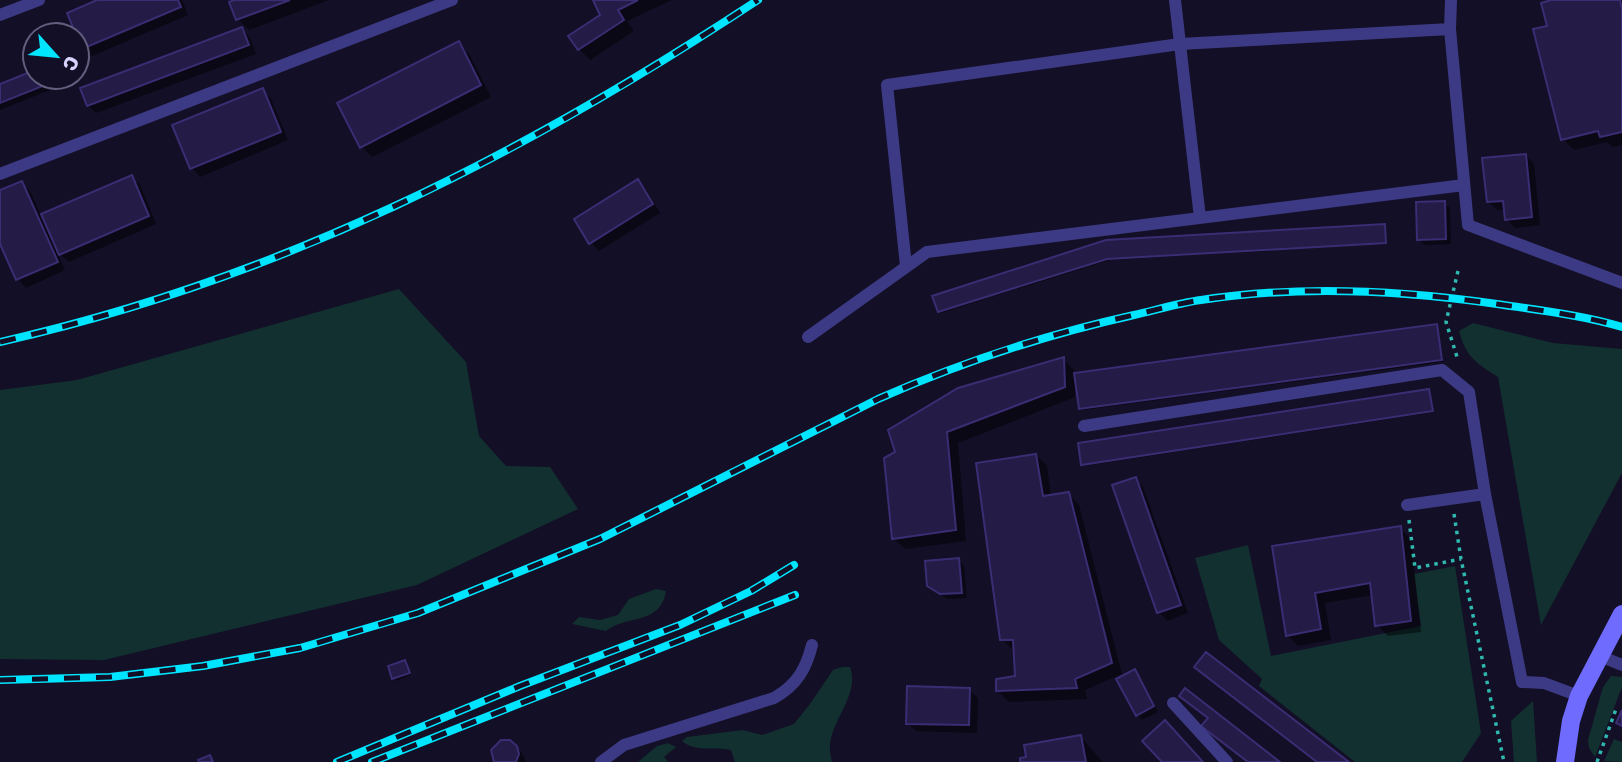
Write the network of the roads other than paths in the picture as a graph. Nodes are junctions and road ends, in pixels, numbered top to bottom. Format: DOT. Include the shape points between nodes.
graph roads {
  1 [pos="39,0"];
  2 [pos="452,0"];
  3 [pos="1175,0"];
  4 [pos="1451,0"];
  5 [pos="0,15"];
  6 [pos="1450,29"];
  7 [pos="1180,44"];
  8 [pos="0,174"];
  9 [pos="1464,185"];
  10 [pos="1200,218"];
  11 [pos="906,266"];
  12 [pos="1622,283"];
  13 [pos="808,337"];
  14 [pos="1084,426"];
  15 [pos="1485,494"];
  16 [pos="1407,505"];
  17 [pos="1622,614"];
  18 [pos="812,645"];
  19 [pos="1600,656"];
  20 [pos="1622,665"];
  21 [pos="1579,696"];
  22 [pos="1173,703"];
  23 [pos="601,762"];
  24 [pos="1227,762"];
  25 [pos="1565,762"];
  1 -- 5 [label="lane"];
  2 -- 8 [label="lane"];
  3 -- 7 [label="lane"];
  4 -- 6 [label="lane"];
  6 -- 7 [label="lane"];
  6 -- 9 [label="lane"];
  7 -- 10 [label="lane"];
  7 -- 11 [label="lane" via="887,85"];
  9 -- 10 [label="lane"];
  9 -- 12 [label="lane" via="1468,225"];
  10 -- 11 [label="lane" via="927,252"];
  11 -- 13 [label="lane"];
  14 -- 15 [label="lane" via="1442,370 1469,392"];
  15 -- 16 [label="lane"];
  15 -- 21 [label="lane" via="1522,682 1544,683"];
  17 -- 19 [label="main road"];
  18 -- 23 [label="lane" via="802,674 787,691 624,745"];
  19 -- 20 [label="lane"];
  19 -- 21 [label="main road"];
  21 -- 25 [label="main road"];
  22 -- 24 [label="lane"];
}
